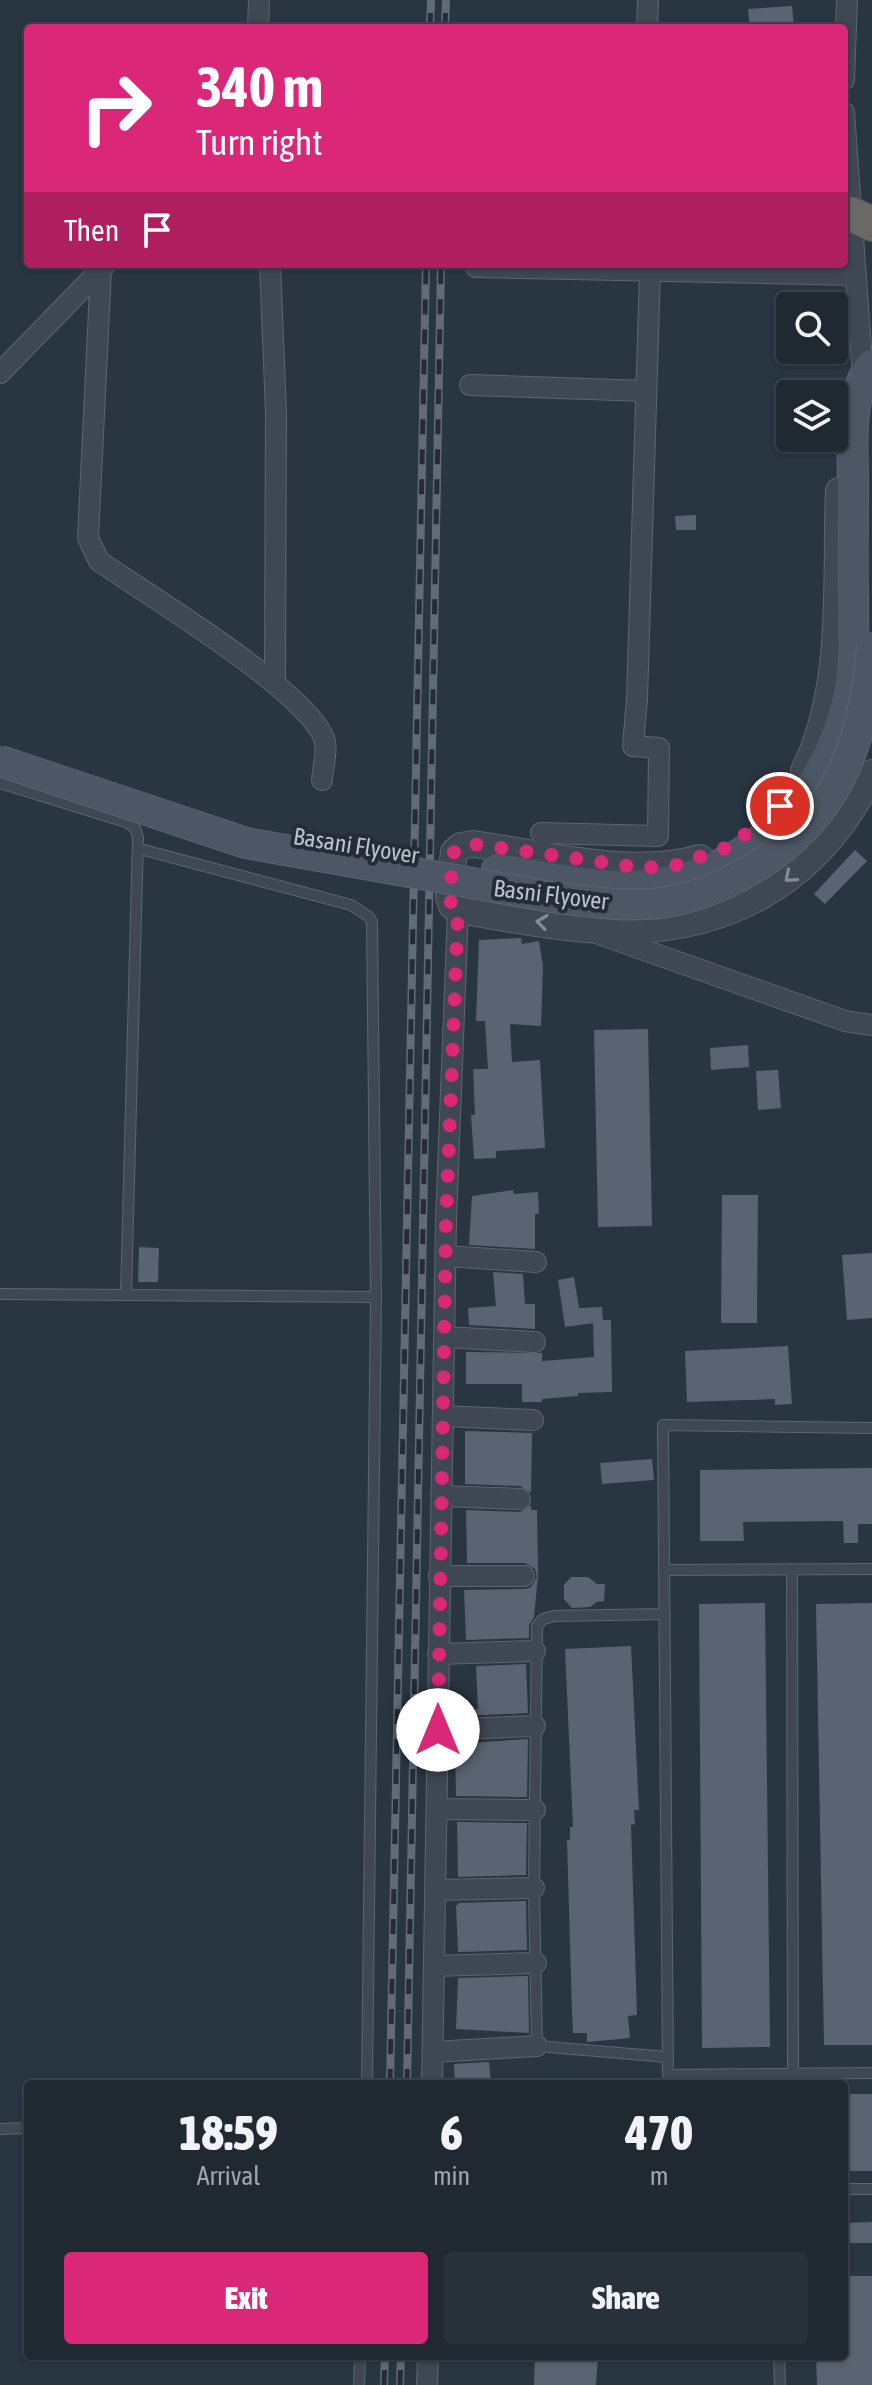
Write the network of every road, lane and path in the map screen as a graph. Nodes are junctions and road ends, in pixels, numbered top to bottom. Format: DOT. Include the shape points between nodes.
graph roads {
  1 [pos="259,0"];
  2 [pos="648,0"];
  3 [pos="847,0"];
  4 [pos="258,24"];
  5 [pos="647,24"];
  6 [pos="846,24"];
  7 [pos="848,137"];
  8 [pos="861,219"];
  9 [pos="102,268"];
  10 [pos="104,268"];
  11 [pos="270,268"];
  12 [pos="520,268"];
  13 [pos="650,271"];
  14 [pos="855,275"];
  15 [pos="868,370"];
  16 [pos="0,373"];
  17 [pos="470,385"];
  18 [pos="646,391"];
  19 [pos="853,433"];
  20 [pos="872,647"];
  21 [pos="275,682"];
  22 [pos="0,740"];
  23 [pos="0,761"];
  24 [pos="872,773"];
  25 [pos="322,780"];
  26 [pos="0,783"];
  27 [pos="541,833"];
  28 [pos="140,849"];
  29 [pos="458,910"];
  30 [pos="582,928"];
  31 [pos="872,1025"];
  32 [pos="446,1256"];
  33 [pos="536,1262"];
  34 [pos="0,1294"];
  35 [pos="126,1295"];
  36 [pos="376,1297"];
  37 [pos="444,1337"];
  38 [pos="535,1342"];
  39 [pos="443,1416"];
  40 [pos="533,1420"];
  41 [pos="872,1428"];
  42 [pos="441,1496"];
  43 [pos="520,1499"];
  44 [pos="792,1569"];
  45 [pos="872,1569"];
  46 [pos="664,1570"];
  47 [pos="439,1576"];
  48 [pos="524,1576"];
  49 [pos="665,1614"];
  50 [pos="535,1651"];
  51 [pos="438,1654"];
  52 [pos="535,1726"];
  53 [pos="438,1730"];
  54 [pos="437,1809"];
  55 [pos="535,1810"];
  56 [pos="534,1888"];
  57 [pos="435,1890"];
  58 [pos="536,1963"];
  59 [pos="434,1966"];
  60 [pos="537,2046"];
  61 [pos="433,2052"];
  62 [pos="667,2057"];
  63 [pos="872,2073"];
  64 [pos="793,2074"];
  65 [pos="367,2080"];
  66 [pos="432,2080"];
  67 [pos="668,2080"];
  68 [pos="24,2128"];
  69 [pos="0,2129"];
  70 [pos="848,2189"];
  71 [pos="872,2189"];
  72 [pos="360,2360"];
  73 [pos="428,2360"];
  74 [pos="779,2360"];
  75 [pos="359,2385"];
  76 [pos="427,2385"];
  77 [pos="780,2385"];
  1 -- 4 [label="street"];
  2 -- 5 [label="street"];
  3 -- 6 [label="street"];
  7 -- 8 [label="street"];
  8 -- 14 [label="street"];
  9 -- 16 [label="street"];
  10 -- 21 [label="street" via="88,538 99,561"];
  11 -- 21 [label="street" via="276,412"];
  12 -- 13 [label="street"];
  13 -- 14 [label="street"];
  13 -- 18 [label="street"];
  14 -- 15 [label="street"];
  15 -- 19 [label="main road, Basani Flyover"];
  17 -- 18 [label="street"];
  18 -- 27 [label="street" via="633,746 659,748 658,836"];
  19 -- 22 [label="main road, Basani Flyover" via="853,649 839,730 814,783 770,834 702,872 641,884 600,885 311,840 219,819"];
  19 -- 29 [label="street" via="840,469 834,647 825,719 802,774 780,806 731,846 676,865 643,868 461,846 454,852 449,897"];
  20 -- 23 [label="main road, Basni Flyover, bridge" via="852,754 805,831 726,884 667,902 595,903 551,897 246,843"];
  21 -- 25 [label="street" via="308,713 325,740"];
  24 -- 30 [label="street, one-way" via="857,805 828,843 757,900 675,927"];
  26 -- 28 [label="lane" via="126,822 135,828"];
  28 -- 35 [label="lane"];
  28 -- 36 [label="lane" via="351,905 372,922"];
  30 -- 29 [label="street, one-way"];
  29 -- 32 [label="street"];
  30 -- 31 [label="street" via="845,1021"];
  32 -- 33 [label="street"];
  32 -- 37 [label="street"];
  34 -- 35 [label="lane"];
  35 -- 36 [label="lane"];
  36 -- 65 [label="lane"];
  37 -- 38 [label="street"];
  37 -- 39 [label="street"];
  39 -- 40 [label="street"];
  39 -- 42 [label="street"];
  41 -- 46 [label="lane" via="663,1425"];
  42 -- 43 [label="street"];
  42 -- 47 [label="street"];
  44 -- 45 [label="lane"];
  44 -- 46 [label="lane"];
  44 -- 64 [label="lane"];
  46 -- 49 [label="lane"];
  47 -- 48 [label="street"];
  47 -- 51 [label="street"];
  49 -- 50 [label="lane" via="543,1619 537,1626"];
  49 -- 62 [label="lane"];
  50 -- 51 [label="street"];
  50 -- 52 [label="lane"];
  51 -- 53 [label="street"];
  52 -- 53 [label="street"];
  52 -- 55 [label="lane"];
  53 -- 54 [label="street"];
  54 -- 55 [label="street"];
  54 -- 57 [label="street"];
  55 -- 56 [label="lane"];
  56 -- 57 [label="street"];
  56 -- 58 [label="lane"];
  57 -- 59 [label="street"];
  58 -- 59 [label="street"];
  58 -- 60 [label="lane"];
  59 -- 61 [label="street"];
  60 -- 61 [label="street"];
  60 -- 62 [label="lane"];
  61 -- 66 [label="street"];
  62 -- 67 [label="lane"];
  63 -- 64 [label="lane"];
  64 -- 67 [label="lane"];
  68 -- 69 [label="lane"];
  70 -- 71 [label="lane"];
  72 -- 75 [label="lane"];
  73 -- 76 [label="street"];
  74 -- 77 [label="lane"];
}
